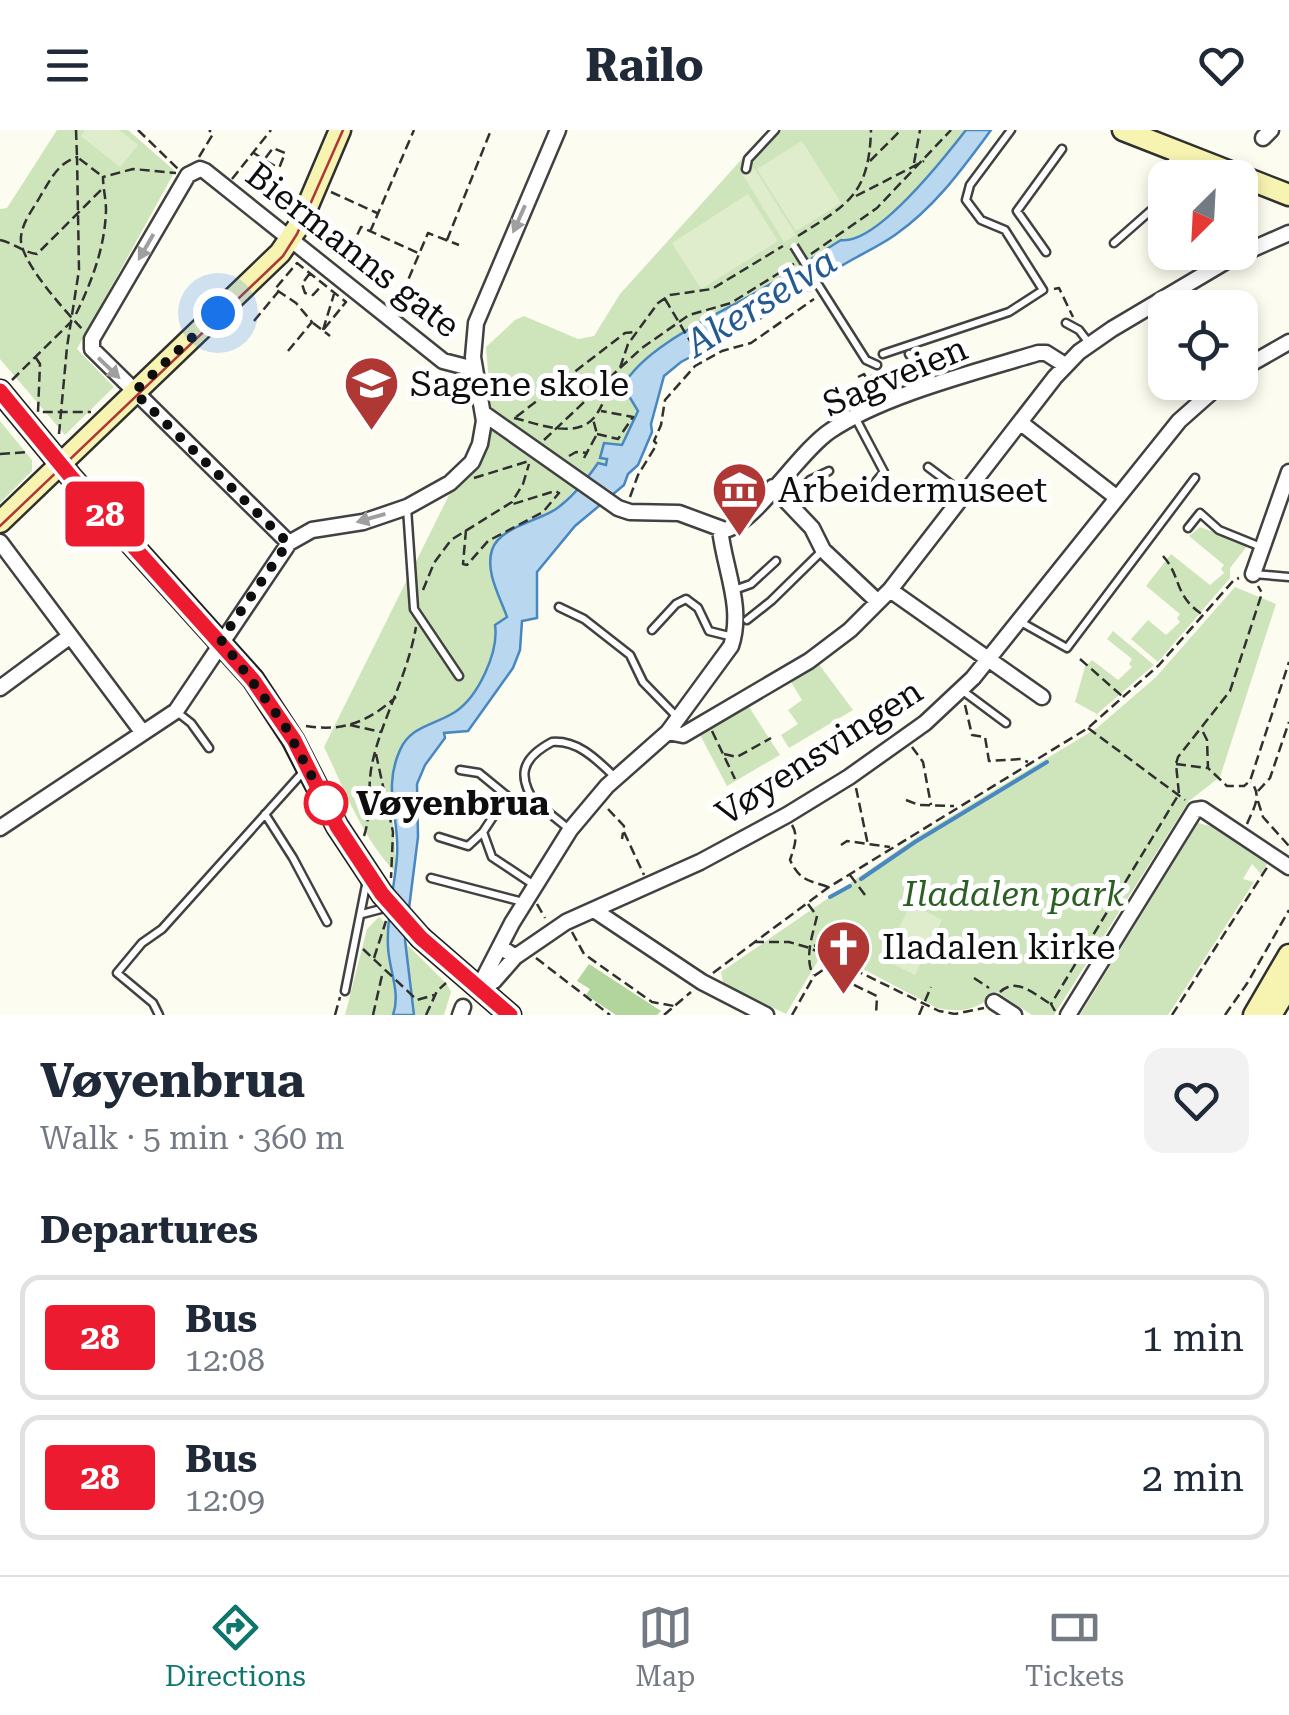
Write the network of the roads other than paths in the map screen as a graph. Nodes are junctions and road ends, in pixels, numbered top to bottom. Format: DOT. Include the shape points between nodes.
graph roads {
  1 [pos="340,130"];
  2 [pos="558,130"];
  3 [pos="775,130"];
  4 [pos="1011,130"];
  5 [pos="1124,130"];
  6 [pos="1062,149"];
  7 [pos="746,169"];
  8 [pos="1289,195"];
  9 [pos="1148,213"];
  10 [pos="1289,233"];
  11 [pos="291,240"];
  12 [pos="1114,243"];
  13 [pos="794,246"];
  14 [pos="1046,252"];
  15 [pos="1066,323"];
  16 [pos="922,340"];
  17 [pos="1289,342"];
  18 [pos="1089,343"];
  19 [pos="883,354"];
  20 [pos="1258,360"];
  21 [pos="877,365"];
  22 [pos="1065,365"];
  23 [pos="474,370"];
  24 [pos="6,386"];
  25 [pos="930,388"];
  26 [pos="134,392"];
  27 [pos="1203,400"];
  28 [pos="483,414"];
  29 [pos="856,418"];
  30 [pos="1021,423"];
  31 [pos="61,464"];
  32 [pos="928,467"];
  33 [pos="829,471"];
  34 [pos="1289,472"];
  35 [pos="1195,478"];
  36 [pos="773,487"];
  37 [pos="965,494"];
  38 [pos="863,497"];
  39 [pos="1116,498"];
  40 [pos="788,502"];
  41 [pos="407,506"];
  42 [pos="0,522"];
  43 [pos="1188,528"];
  44 [pos="720,529"];
  45 [pos="0,542"];
  46 [pos="288,543"];
  47 [pos="1260,547"];
  48 [pos="823,550"];
  49 [pos="776,561"];
  50 [pos="1253,574"];
  51 [pos="1289,577"];
  52 [pos="733,590"];
  53 [pos="890,590"];
  54 [pos="878,602"];
  55 [pos="559,607"];
  56 [pos="747,620"];
  57 [pos="1019,621"];
  58 [pos="652,630"];
  59 [pos="70,637"];
  60 [pos="734,638"];
  61 [pos="221,640"];
  62 [pos="988,660"];
  63 [pos="459,676"];
  64 [pos="0,688"];
  65 [pos="964,697"];
  66 [pos="1042,697"];
  67 [pos="181,716"];
  68 [pos="679,719"];
  69 [pos="1006,723"];
  70 [pos="192,732"];
  71 [pos="668,732"];
  72 [pos="143,734"];
  73 [pos="209,748"];
  74 [pos="308,766"];
  75 [pos="460,770"];
  76 [pos="616,778"];
  77 [pos="506,796"];
  78 [pos="536,806"];
  79 [pos="265,814"];
  80 [pos="0,828"];
  81 [pos="570,830"];
  82 [pos="483,832"];
  83 [pos="439,837"];
  84 [pos="1289,867"];
  85 [pos="367,874"];
  86 [pos="431,878"];
  87 [pos="535,885"];
  88 [pos="524,902"];
  89 [pos="387,904"];
  90 [pos="594,910"];
  91 [pos="361,914"];
  92 [pos="327,922"];
  93 [pos="508,952"];
  94 [pos="1289,955"];
  95 [pos="1289,985"];
  96 [pos="478,989"];
  97 [pos="344,992"];
  98 [pos="994,1002"];
  99 [pos="158,1015"];
  100 [pos="510,1015"];
  101 [pos="766,1015"];
  102 [pos="1012,1015"];
  103 [pos="1068,1015"];
  104 [pos="1254,1015"];
  105 [pos="1271,1015"];
  1 -- 11 [label="main road"];
  2 -- 23 [label="street, one-way" via="481,306"];
  3 -- 7 [label="lane"];
  4 -- 16 [label="lane" via="966,200 981,220 1005,230 1043,290 1010,312"];
  5 -- 8 [label="main road" via="1177,160"];
  6 -- 14 [label="lane" via="1017,211"];
  9 -- 12 [label="lane"];
  10 -- 18 [label="street" via="1230,259"];
  11 -- 23 [label="street, Biermanns gate" via="443,361"];
  11 -- 26 [label="main road"];
  11 -- 26 [label="street, Biermanns gate, one-way" via="194,172 92,340 95,354"];
  13 -- 21 [label="lane, bridge" via="866,360"];
  15 -- 18 [label="lane"];
  16 -- 19 [label="lane"];
  16 -- 25 [label="lane" via="912,351"];
  17 -- 20 [label="street"];
  18 -- 22 [label="street"];
  22 -- 25 [label="street, Sagveien" via="1038,353"];
  22 -- 30 [label="street"];
  23 -- 28 [label="street"];
  24 -- 31 [label="main road"];
  25 -- 29 [label="street, Sagveien"];
  26 -- 31 [label="main road"];
  26 -- 46 [label="street"];
  27 -- 39 [label="street, Vøyensvingen"];
  28 -- 41 [label="street" via="472,462 450,483"];
  28 -- 44 [label="street" via="533,456 630,512 679,513"];
  29 -- 36 [label="street, Sagveien" via="820,439"];
  29 -- 38 [label="lane" via="884,472"];
  30 -- 37 [label="street"];
  30 -- 39 [label="street"];
  31 -- 42 [label="main road"];
  31 -- 61 [label="main road"];
  32 -- 37 [label="lane"];
  33 -- 40 [label="lane"];
  34 -- 47 [label="street"];
  35 -- 57 [label="lane" via="1067,648"];
  36 -- 40 [label="street"];
  36 -- 44 [label="street, Sagveien" via="736,527"];
  37 -- 53 [label="street"];
  39 -- 57 [label="street, Vøyensvingen"];
  40 -- 48 [label="street"];
  41 -- 46 [label="street, one-way" via="312,530"];
  41 -- 63 [label="lane" via="411,597"];
  43 -- 47 [label="lane" via="1200,513 1219,530"];
  44 -- 52 [label="street"];
  45 -- 59 [label="street"];
  46 -- 61 [label="street"];
  47 -- 50 [label="street"];
  48 -- 54 [label="street"];
  48 -- 56 [label="lane"];
  49 -- 52 [label="lane" via="751,584"];
  50 -- 51 [label="lane"];
  52 -- 60 [label="street"];
  53 -- 54 [label="street"];
  53 -- 62 [label="street"];
  54 -- 71 [label="street" via="824,651 683,736"];
  55 -- 68 [label="lane" via="630,655 643,682"];
  57 -- 62 [label="street, Vøyensvingen"];
  58 -- 60 [label="lane" via="686,599 709,631"];
  59 -- 64 [label="street"];
  59 -- 72 [label="street"];
  60 -- 68 [label="street"];
  61 -- 67 [label="street"];
  61 -- 74 [label="main road"];
  62 -- 65 [label="street, Vøyensvingen"];
  62 -- 66 [label="street"];
  65 -- 69 [label="lane"];
  65 -- 90 [label="street, Vøyensvingen" via="787,816"];
  67 -- 70 [label="lane"];
  67 -- 72 [label="street"];
  67 -- 73 [label="lane"];
  68 -- 71 [label="street"];
  71 -- 76 [label="street"];
  72 -- 80 [label="street"];
  74 -- 79 [label="lane"];
  74 -- 85 [label="main road"];
  75 -- 77 [label="lane" via="479,774"];
  76 -- 78 [label="lane" via="579,748 552,742 531,758 522,776"];
  76 -- 81 [label="street"];
  77 -- 78 [label="lane"];
  77 -- 82 [label="lane"];
  78 -- 81 [label="lane"];
  79 -- 92 [label="lane"];
  79 -- 99 [label="lane" via="117,974"];
  81 -- 87 [label="street"];
  82 -- 83 [label="lane" via="468,846"];
  82 -- 87 [label="lane" via="492,857"];
  84 -- 103 [label="street" via="1191,806"];
  85 -- 89 [label="main road"];
  85 -- 91 [label="lane"];
  86 -- 88 [label="lane"];
  87 -- 88 [label="street"];
  88 -- 93 [label="street"];
  89 -- 91 [label="lane"];
  89 -- 96 [label="main road, bridge"];
  90 -- 93 [label="street, Vøyensvingen"];
  90 -- 101 [label="street"];
  91 -- 97 [label="lane"];
  93 -- 96 [label="street" via="494,981"];
  94 -- 104 [label="main road"];
  95 -- 105 [label="main road"];
  96 -- 100 [label="main road"];
  98 -- 102 [label="street"];
}
